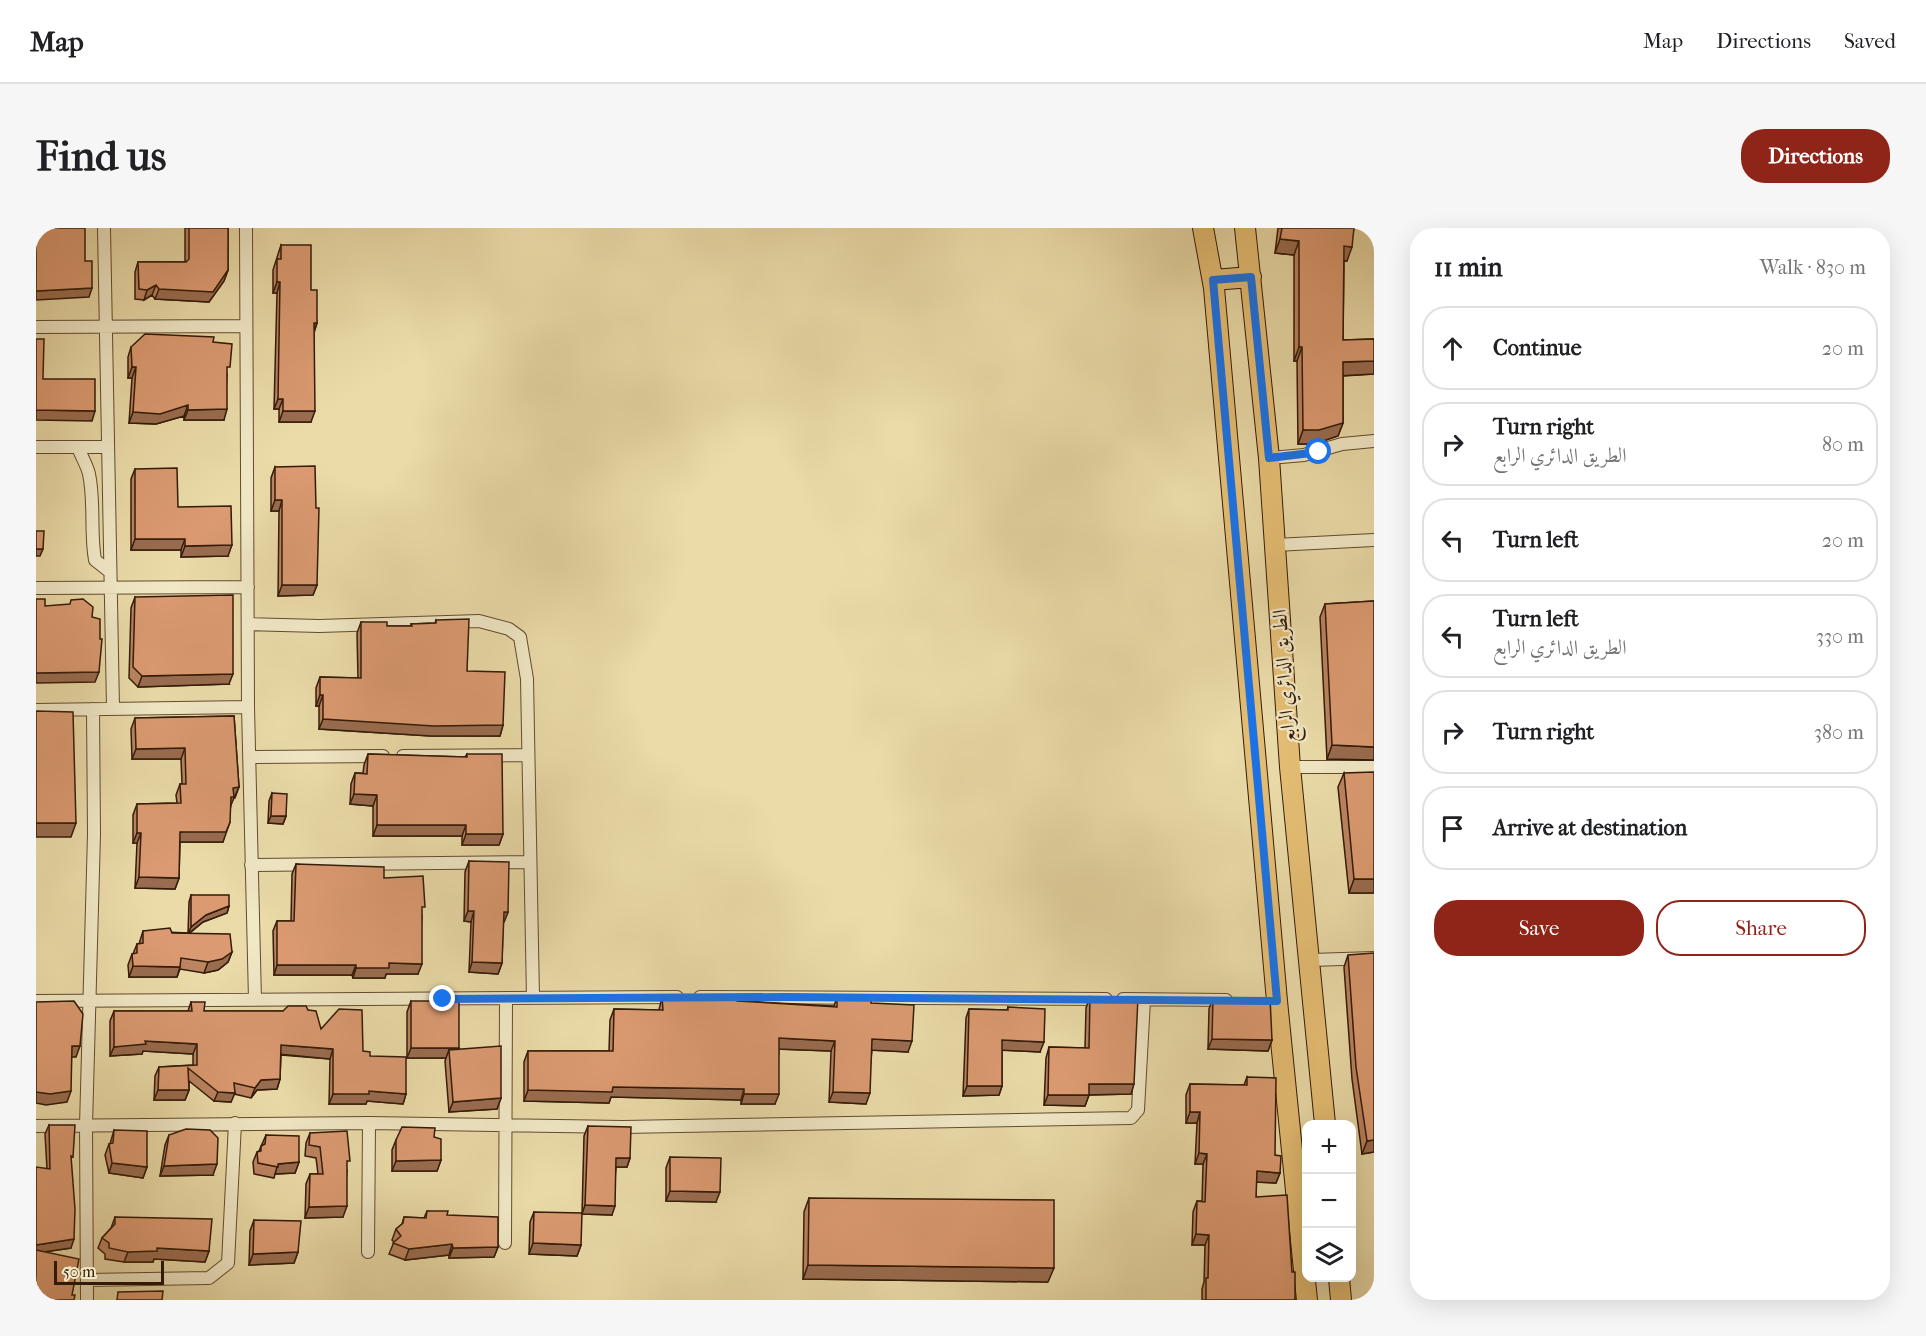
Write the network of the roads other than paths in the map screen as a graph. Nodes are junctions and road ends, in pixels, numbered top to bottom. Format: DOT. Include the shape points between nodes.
graph roads {
  1 [pos="105,228"];
  2 [pos="246,228"];
  3 [pos="1203,228"];
  4 [pos="1245,228"];
  5 [pos="1251,277"];
  6 [pos="1213,280"];
  7 [pos="108,326"];
  8 [pos="246,326"];
  9 [pos="36,327"];
  10 [pos="1374,441"];
  11 [pos="36,447"];
  12 [pos="78,447"];
  13 [pos="106,447"];
  14 [pos="1269,458"];
  15 [pos="1374,540"];
  16 [pos="1275,545"];
  17 [pos="109,571"];
  18 [pos="248,587"];
  19 [pos="36,588"];
  20 [pos="110,588"];
  21 [pos="248,624"];
  22 [pos="248,707"];
  23 [pos="113,708"];
  24 [pos="93,709"];
  25 [pos="36,710"];
  26 [pos="528,755"];
  27 [pos="249,757"];
  28 [pos="1290,767"];
  29 [pos="1374,767"];
  30 [pos="530,862"];
  31 [pos="251,865"];
  32 [pos="1374,958"];
  33 [pos="1311,960"];
  34 [pos="533,998"];
  35 [pos="506,999"];
  36 [pos="90,1000"];
  37 [pos="255,1000"];
  38 [pos="1144,1000"];
  39 [pos="36,1001"];
  40 [pos="1244,1001"];
  41 [pos="1325,1120"];
  42 [pos="235,1123"];
  43 [pos="369,1123"];
  44 [pos="36,1126"];
  45 [pos="86,1126"];
  46 [pos="506,1126"];
  47 [pos="505,1243"];
  48 [pos="368,1252"];
  49 [pos="87,1280"];
  50 [pos="1339,1282"];
  51 [pos="87,1300"];
  52 [pos="1308,1300"];
  53 [pos="1341,1300"];
  1 -- 7 [label="street"];
  2 -- 8 [label="street"];
  3 -- 6 [label="main road, الطريق الدائري الرابع"];
  4 -- 5 [label="main road, الطريق الدائري الرابع"];
  5 -- 6 [label="main road"];
  5 -- 14 [label="main road, الطريق الدائري الرابع"];
  6 -- 52 [label="main road, الطريق الدائري الرابع" via="1271,1001"];
  7 -- 8 [label="street"];
  7 -- 9 [label="street"];
  7 -- 13 [label="street"];
  8 -- 18 [label="street"];
  10 -- 14 [label="street"];
  11 -- 12 [label="street"];
  12 -- 13 [label="street"];
  12 -- 17 [label="street" via="89,479 95,560"];
  13 -- 17 [label="street"];
  14 -- 16 [label="main road, الطريق الدائري الرابع"];
  15 -- 16 [label="street"];
  16 -- 28 [label="main road, الطريق الدائري الرابع"];
  17 -- 20 [label="street"];
  18 -- 20 [label="street"];
  18 -- 21 [label="street"];
  19 -- 20 [label="street"];
  20 -- 23 [label="street"];
  21 -- 22 [label="street"];
  21 -- 26 [label="street" via="479,621 509,629 520,637 525,654"];
  22 -- 23 [label="street"];
  22 -- 27 [label="street"];
  23 -- 24 [label="street"];
  24 -- 25 [label="street"];
  24 -- 36 [label="street"];
  26 -- 27 [label="street"];
  26 -- 30 [label="street"];
  27 -- 31 [label="street"];
  28 -- 29 [label="street"];
  28 -- 33 [label="main road, الطريق الدائري الرابع"];
  30 -- 31 [label="street"];
  30 -- 34 [label="street"];
  31 -- 37 [label="street"];
  32 -- 33 [label="street"];
  33 -- 41 [label="main road, الطريق الدائري الرابع"];
  34 -- 35 [label="street"];
  34 -- 38 [label="street"];
  35 -- 37 [label="street"];
  35 -- 46 [label="street"];
  36 -- 37 [label="street"];
  36 -- 39 [label="street"];
  36 -- 45 [label="street"];
  38 -- 40 [label="street"];
  38 -- 46 [label="street" via="1138,1110 1131,1118"];
  42 -- 43 [label="street"];
  42 -- 45 [label="street"];
  42 -- 49 [label="street" via="228,1263 209,1278"];
  43 -- 46 [label="street"];
  43 -- 48 [label="street"];
  44 -- 45 [label="street"];
  45 -- 49 [label="street"];
  46 -- 47 [label="street"];
  49 -- 51 [label="street"];
  50 -- 53 [label="main road"];
}
